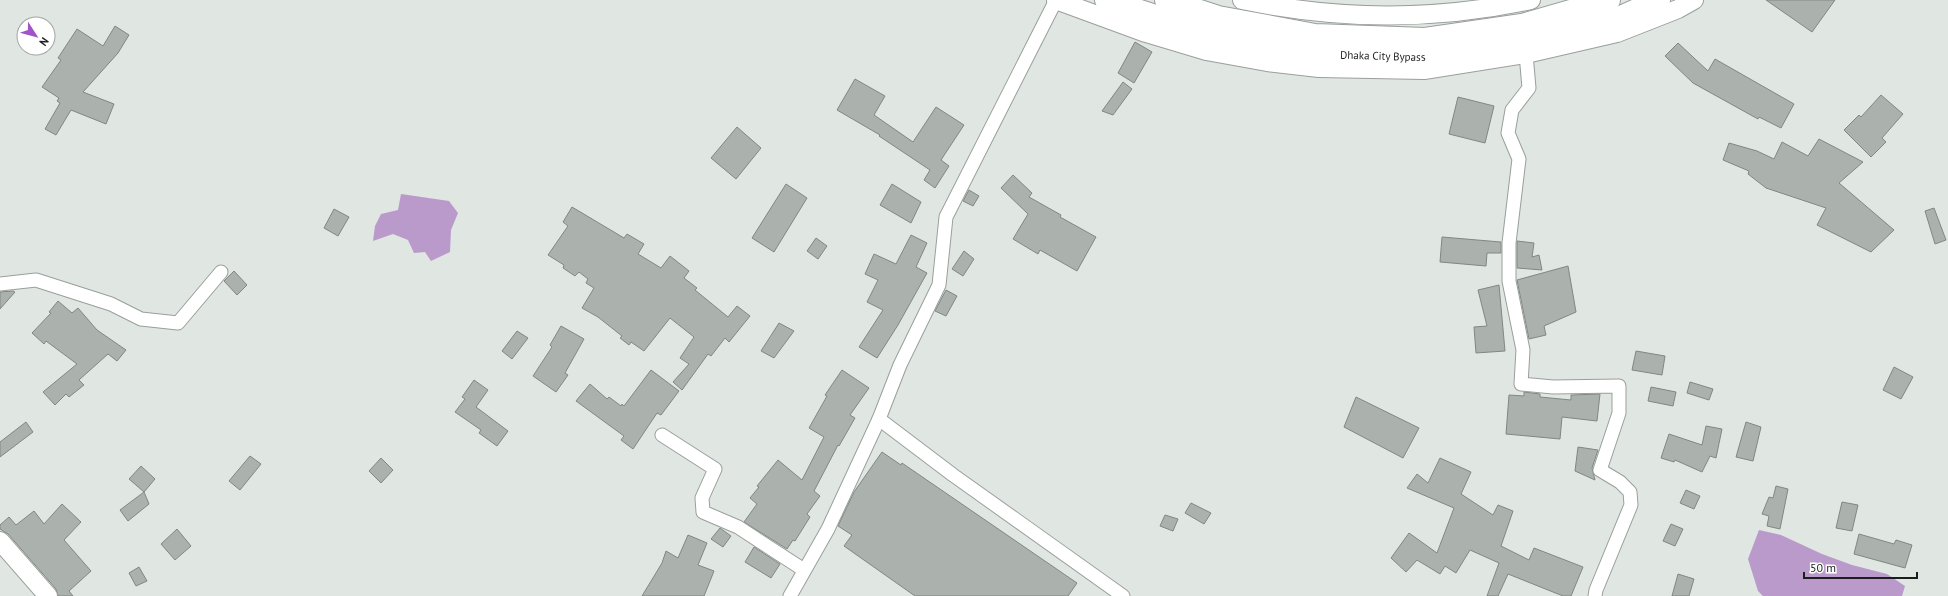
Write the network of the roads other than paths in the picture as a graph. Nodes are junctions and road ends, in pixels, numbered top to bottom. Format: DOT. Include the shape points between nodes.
graph roads {
  1 [pos="1056,0"];
  2 [pos="1106,0"];
  3 [pos="1166,0"];
  4 [pos="1242,0"];
  5 [pos="1531,0"];
  6 [pos="1608,0"];
  7 [pos="1659,0"];
  8 [pos="1694,0"];
  9 [pos="1526,54"];
  10 [pos="221,272"];
  11 [pos="0,284"];
  12 [pos="879,419"];
  13 [pos="662,435"];
  14 [pos="0,541"];
  15 [pos="804,570"];
  16 [pos="48,596"];
  17 [pos="790,596"];
  18 [pos="1123,596"];
  19 [pos="1595,596"];
  1 -- 9 [label="main road" via="1146,33 1206,51 1319,68 1424,70"];
  1 -- 12 [label="street" via="946,217 939,285 900,365"];
  2 -- 7 [label="highway, Dhaka City Bypass" via="1214,35 1310,53 1422,56 1489,49 1567,33 1614,20"];
  3 -- 6 [label="highway, Dhaka City Bypass" via="1218,17 1315,35 1425,39 1522,25"];
  4 -- 5 [label="main road" via="1282,8 1376,16 1420,16 1479,10"];
  8 -- 9 [label="main road" via="1617,33"];
  9 -- 19 [label="street" via="1529,88 1512,110 1508,133 1519,159 1509,243 1510,281 1523,350 1521,384 1553,388 1620,386 1619,413 1600,470 1620,482 1630,492 1631,505"];
  10 -- 11 [label="street" via="178,322 141,319 111,304 36,280"];
  12 -- 15 [label="street" via="828,529"];
  12 -- 18 [label="street"];
  13 -- 15 [label="street" via="715,469 702,498 703,512 738,527"];
  14 -- 16 [label="main road"];
  15 -- 17 [label="street"];
}
